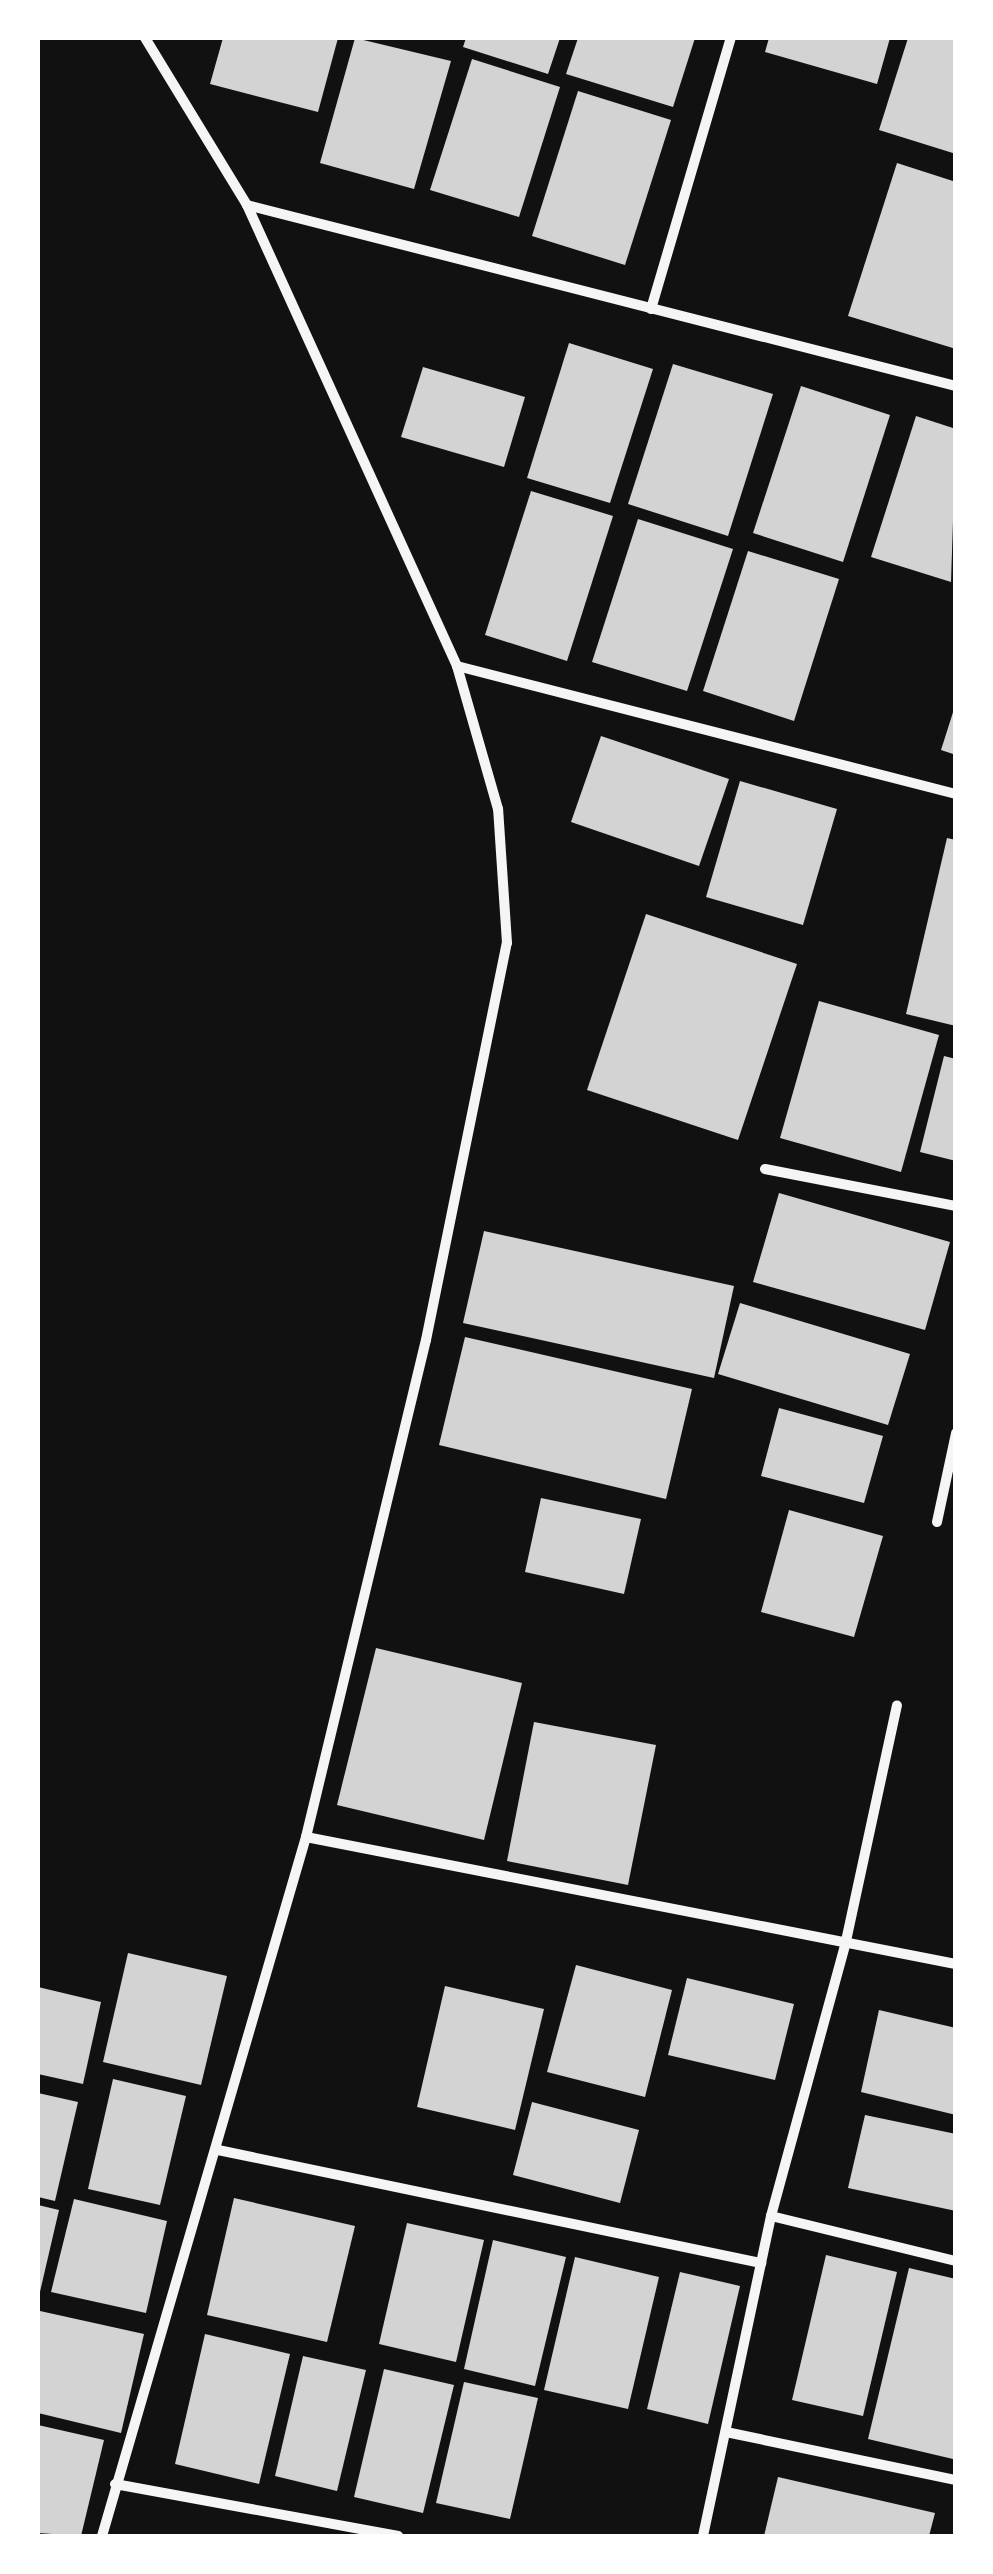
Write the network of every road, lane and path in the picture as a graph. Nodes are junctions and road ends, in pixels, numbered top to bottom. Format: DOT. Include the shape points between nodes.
graph roads {
  1 [pos="145,38"];
  2 [pos="731,38"];
  3 [pos="248,205"];
  4 [pos="651,308"];
  5 [pos="956,386"];
  6 [pos="457,666"];
  7 [pos="956,794"];
  8 [pos="766,1169"];
  9 [pos="956,1206"];
  10 [pos="956,1433"];
  11 [pos="936,1522"];
  12 [pos="897,1705"];
  13 [pos="306,1837"];
  14 [pos="846,1941"];
  15 [pos="956,1964"];
  16 [pos="218,2150"];
  17 [pos="770,2216"];
  18 [pos="956,2261"];
  19 [pos="761,2263"];
  20 [pos="726,2432"];
  21 [pos="956,2480"];
  22 [pos="115,2484"];
  23 [pos="332,2531"];
  24 [pos="102,2536"];
  25 [pos="398,2536"];
  26 [pos="703,2536"];
  1 -- 3 [label="street"];
  2 -- 4 [label="street"];
  3 -- 4 [label="street"];
  3 -- 6 [label="street"];
  4 -- 5 [label="street"];
  6 -- 7 [label="street"];
  6 -- 13 [label="street" via="498,808 506,943 426,1340"];
  8 -- 9 [label="street"];
  10 -- 11 [label="street"];
  12 -- 14 [label="street"];
  13 -- 14 [label="street"];
  13 -- 16 [label="street"];
  14 -- 15 [label="street"];
  14 -- 17 [label="street"];
  16 -- 19 [label="street"];
  16 -- 22 [label="street"];
  17 -- 18 [label="street"];
  17 -- 19 [label="street"];
  19 -- 20 [label="street"];
  20 -- 21 [label="street"];
  20 -- 26 [label="street"];
  22 -- 23 [label="street"];
  22 -- 24 [label="street"];
  23 -- 25 [label="street"];
}
